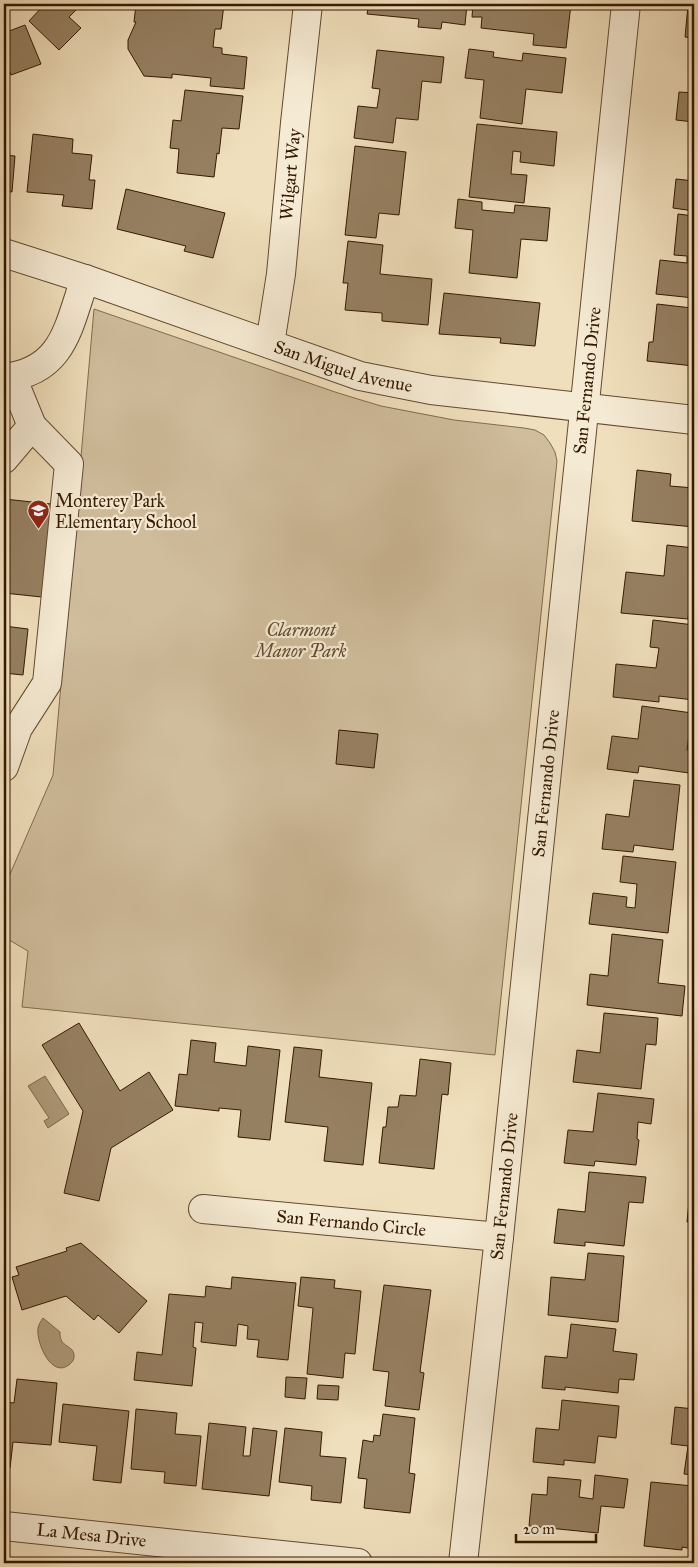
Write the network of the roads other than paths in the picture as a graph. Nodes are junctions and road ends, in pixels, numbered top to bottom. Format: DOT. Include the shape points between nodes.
graph roads {
  1 [pos="308,4"];
  2 [pos="626,4"];
  3 [pos="4,253"];
  4 [pos="85,279"];
  5 [pos="270,344"];
  6 [pos="11,372"];
  7 [pos="584,407"];
  8 [pos="694,420"];
  9 [pos="32,426"];
  10 [pos="4,460"];
  11 [pos="4,767"];
  12 [pos="203,1209"];
  13 [pos="499,1237"];
  14 [pos="4,1526"];
  15 [pos="358,1563"];
  16 [pos="463,1563"];
  1 -- 5 [label="street, Wilgart Way" via="281,274"];
  2 -- 7 [label="street, San Fernando Drive"];
  3 -- 4 [label="street, San Miguel Avenue"];
  4 -- 5 [label="street, San Miguel Avenue"];
  4 -- 6 [label="street" via="64,338 51,359 41,366"];
  5 -- 7 [label="street, San Miguel Avenue" via="376,380 430,390"];
  6 -- 9 [label="street"];
  7 -- 8 [label="street, San Miguel Avenue"];
  7 -- 13 [label="street, San Fernando Drive"];
  9 -- 10 [label="street"];
  9 -- 11 [label="street" via="69,464 47,682 18,728"];
  12 -- 13 [label="street, San Fernando Circle"];
  13 -- 16 [label="street, San Fernando Drive"];
  14 -- 15 [label="street, La Mesa Drive"];
}
